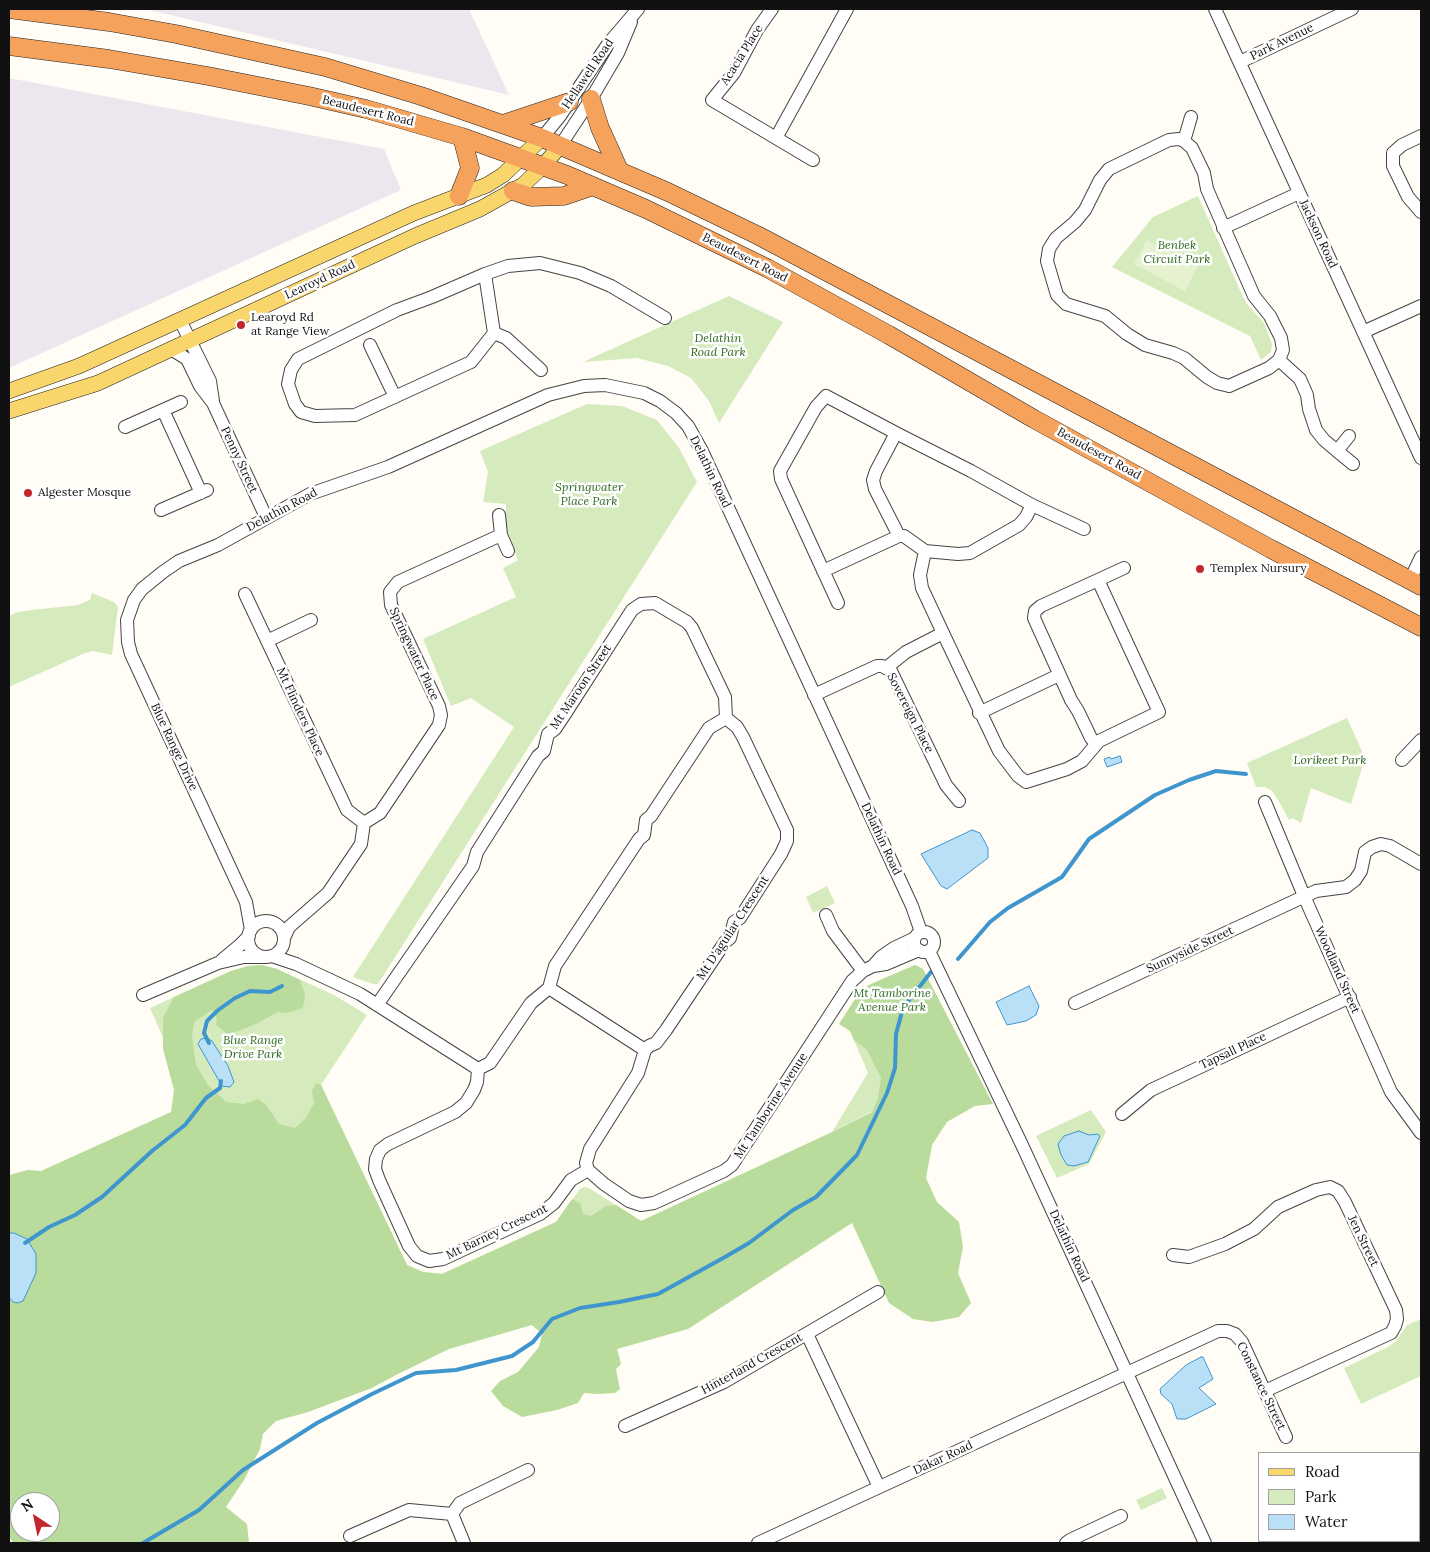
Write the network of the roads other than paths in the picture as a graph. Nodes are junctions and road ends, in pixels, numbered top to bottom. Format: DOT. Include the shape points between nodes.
graph roads {
  1 [pos="9,9"];
  2 [pos="772,9"];
  3 [pos="847,9"];
  4 [pos="1215,9"];
  5 [pos="1352,9"];
  6 [pos="637,10"];
  7 [pos="9,46"];
  8 [pos="1240,62"];
  9 [pos="591,99"];
  10 [pos="569,102"];
  11 [pos="1191,117"];
  12 [pos="503,124"];
  13 [pos="1421,136"];
  14 [pos="462,137"];
  15 [pos="542,138"];
  16 [pos="776,138"];
  17 [pos="1184,141"];
  18 [pos="560,146"];
  19 [pos="523,158"];
  20 [pos="813,160"];
  21 [pos="543,166"];
  22 [pos="619,170"];
  23 [pos="593,186"];
  24 [pos="513,191"];
  25 [pos="1299,193"];
  26 [pos="459,196"];
  27 [pos="1421,212"];
  28 [pos="1223,228"];
  29 [pos="485,274"];
  30 [pos="1421,306"];
  31 [pos="665,318"];
  32 [pos="180,320"];
  33 [pos="1364,332"];
  34 [pos="494,333"];
  35 [pos="191,340"];
  36 [pos="370,345"];
  37 [pos="172,350"];
  38 [pos="1279,360"];
  39 [pos="542,370"];
  40 [pos="9,391"];
  41 [pos="395,397"];
  42 [pos="182,402"];
  43 [pos="213,403"];
  44 [pos="164,410"];
  45 [pos="9,411"];
  46 [pos="125,427"];
  47 [pos="896,433"];
  48 [pos="1349,436"];
  49 [pos="1337,451"];
  50 [pos="1421,458"];
  51 [pos="1353,464"];
  52 [pos="1032,505"];
  53 [pos="160,510"];
  54 [pos="499,515"];
  55 [pos="266,517"];
  56 [pos="1084,529"];
  57 [pos="501,535"];
  58 [pos="898,536"];
  59 [pos="508,551"];
  60 [pos="925,551"];
  61 [pos="1421,556"];
  62 [pos="1124,568"];
  63 [pos="823,571"];
  64 [pos="1098,580"];
  65 [pos="1416,583"];
  66 [pos="142,589"];
  67 [pos="245,594"];
  68 [pos="838,603"];
  69 [pos="311,620"];
  70 [pos="1421,627"];
  71 [pos="943,633"];
  72 [pos="267,641"];
  73 [pos="886,668"];
  74 [pos="1059,675"];
  75 [pos="814,694"];
  76 [pos="979,713"];
  77 [pos="726,718"];
  78 [pos="1420,742"];
  79 [pos="1096,744"];
  80 [pos="1402,760"];
  81 [pos="959,801"];
  82 [pos="1266,802"];
  83 [pos="364,823"];
  84 [pos="1421,864"];
  85 [pos="1304,896"];
  86 [pos="246,902"];
  87 [pos="305,913"];
  88 [pos="826,914"];
  89 [pos="271,922"];
  90 [pos="250,933"];
  91 [pos="284,942"];
  92 [pos="921,943"];
  93 [pos="267,957"];
  94 [pos="218,963"];
  95 [pos="296,964"];
  96 [pos="868,968"];
  97 [pos="549,988"];
  98 [pos="143,995"];
  99 [pos="1350,998"];
  100 [pos="1075,1003"];
  101 [pos="377,1005"];
  102 [pos="645,1050"];
  103 [pos="472,1066"];
  104 [pos="1122,1114"];
  105 [pos="1421,1133"];
  106 [pos="588,1170"];
  107 [pos="1173,1255"];
  108 [pos="878,1292"];
  109 [pos="807,1334"];
  110 [pos="1128,1373"];
  111 [pos="1265,1391"];
  112 [pos="625,1426"];
  113 [pos="1286,1437"];
  114 [pos="528,1470"];
  115 [pos="879,1487"];
  116 [pos="452,1514"];
  117 [pos="1121,1516"];
  118 [pos="350,1536"];
  119 [pos="777,1539"];
  120 [pos="464,1543"];
  121 [pos="758,1543"];
  122 [pos="1066,1543"];
  123 [pos="1205,1543"];
  1 -- 12 [label="highway, Beaudesert Road" via="166,32 316,65"];
  2 -- 16 [label="street, Acacia Place" via="734,73 712,100"];
  3 -- 16 [label="street"];
  4 -- 8 [label="street, Jackson Road"];
  5 -- 8 [label="street, Park Avenue"];
  6 -- 9 [label="street, Hellawell Road" via="618,53"];
  6 -- 10 [label="street, Hellawell Road" via="608,44"];
  7 -- 14 [label="highway, Beaudesert Road" via="109,59 310,96"];
  8 -- 25 [label="street, Jackson Road"];
  9 -- 18 [label="street, Hellawell Road"];
  9 -- 22 [label="highway"];
  10 -- 12 [label="highway"];
  10 -- 15 [label="street, Hellawell Road"];
  11 -- 17 [label="street"];
  12 -- 15 [label="highway, Beaudesert Road"];
  13 -- 27 [label="street" via="1393,153 1393,166 1408,197"];
  14 -- 19 [label="highway, Beaudesert Road"];
  14 -- 26 [label="highway" via="470,168"];
  15 -- 18 [label="highway, Beaudesert Road"];
  15 -- 19 [label="main road, Learoyd Road"];
  16 -- 20 [label="street"];
  17 -- 28 [label="street" via="1192,148 1204,173"];
  17 -- 38 [label="street" via="1169,140 1104,174 1085,210 1049,249 1047,261 1057,295 1066,304 1105,316 1145,345 1184,358 1217,383 1229,386"];
  18 -- 21 [label="main road, Learoyd Road"];
  18 -- 22 [label="highway, Beaudesert Road"];
  19 -- 21 [label="highway, Beaudesert Road"];
  19 -- 26 [label="main road, Learoyd Road" via="495,181"];
  21 -- 23 [label="highway, Beaudesert Road"];
  21 -- 24 [label="main road, Learoyd Road"];
  22 -- 65 [label="highway, Beaudesert Road" via="786,250"];
  23 -- 24 [label="highway" via="564,196 532,197"];
  23 -- 70 [label="highway, Beaudesert Road" via="767,268 1043,424"];
  24 -- 35 [label="main road, Learoyd Road"];
  25 -- 28 [label="street"];
  25 -- 33 [label="street, Jackson Road"];
  26 -- 32 [label="main road, Learoyd Road" via="414,213"];
  28 -- 38 [label="street" via="1254,296 1270,316 1281,338 1283,350"];
  29 -- 31 [label="street" via="508,266 540,263 611,286"];
  29 -- 34 [label="street"];
  29 -- 41 [label="street" via="398,310 298,359 288,384 300,412 315,416 355,415"];
  30 -- 33 [label="street"];
  32 -- 35 [label="street, Penny Street"];
  32 -- 40 [label="main road, Learoyd Road" via="79,366"];
  33 -- 50 [label="street, Jackson Road"];
  34 -- 39 [label="street" via="506,338"];
  34 -- 41 [label="street" via="471,362"];
  35 -- 37 [label="main road, Learoyd Road"];
  35 -- 43 [label="street, Penny Street" via="210,381"];
  36 -- 41 [label="street"];
  37 -- 43 [label="street, Penny Street" via="187,359 200,386"];
  37 -- 45 [label="main road, Learoyd Road" via="98,383"];
  38 -- 49 [label="street" via="1300,379 1316,430"];
  42 -- 44 [label="street"];
  43 -- 55 [label="street, Penny Street"];
  44 -- 46 [label="street"];
  44 -- 53 [label="street" via="204,491"];
  47 -- 52 [label="street"];
  47 -- 58 [label="street" via="873,480"];
  47 -- 63 [label="street" via="826,396 783,463 781,479"];
  48 -- 49 [label="street"];
  49 -- 51 [label="street"];
  52 -- 56 [label="street"];
  52 -- 60 [label="street" via="1018,525 970,553"];
  54 -- 57 [label="street"];
  55 -- 66 [label="street, Delathin Road" via="218,545 179,561"];
  55 -- 75 [label="street, Delathin Road" via="310,494 388,467 548,395 584,386 606,385 644,393 676,413 688,426"];
  57 -- 59 [label="street"];
  57 -- 83 [label="street, Springwater Place" via="398,582 390,592 391,605 441,715 439,725 380,813"];
  58 -- 60 [label="street" via="904,536"];
  58 -- 63 [label="street"];
  60 -- 71 [label="street" via="920,575 922,588"];
  61 -- 65 [label="street"];
  62 -- 64 [label="street"];
  63 -- 68 [label="street"];
  64 -- 74 [label="street" via="1035,611 1034,618"];
  64 -- 79 [label="street" via="1159,712"];
  66 -- 86 [label="street, Blue Range Drive" via="127,620 131,654"];
  67 -- 72 [label="street, Mt Flinders Place"];
  69 -- 72 [label="street"];
  71 -- 73 [label="street" via="906,652"];
  71 -- 76 [label="street"];
  72 -- 83 [label="street, Mt Flinders Place" via="347,810"];
  73 -- 75 [label="street, Sovereign Place" via="877,666"];
  73 -- 81 [label="street, Sovereign Place" via="894,677 946,785"];
  74 -- 76 [label="street"];
  74 -- 79 [label="street"];
  75 -- 92 [label="street, Delathin Road" via="912,906"];
  76 -- 79 [label="street" via="999,751 1026,782 1082,761"];
  77 -- 97 [label="street" via="709,728 646,820 644,835 555,966"];
  77 -- 101 [label="street, Mt Maroon Street" via="725,697 692,628 655,603 640,604 632,610 560,722 548,734 544,751 478,852 473,866"];
  77 -- 102 [label="street, Mt D'aguilar Crescent" via="743,737 787,830 787,841 740,918 734,922 730,938 666,1030 656,1043"];
  78 -- 80 [label="street"];
  82 -- 85 [label="street, Woodland Street"];
  83 -- 87 [label="street" via="361,844 328,893"];
  84 -- 85 [label="street, Sunnyside Street" via="1381,844 1365,852 1361,872 1346,886"];
  85 -- 99 [label="street, Woodland Street"];
  85 -- 100 [label="street, Sunnyside Street"];
  86 -- 89 [label="street" via="254,912"];
  86 -- 90 [label="street"];
  87 -- 89 [label="street"];
  87 -- 91 [label="street" via="289,927"];
  88 -- 96 [label="street" via="842,944"];
  89 -- 90 [label="street" via="260,922"];
  89 -- 91 [label="street" via="282,930"];
  90 -- 93 [label="street" via="252,949 256,954"];
  90 -- 94 [label="street"];
  91 -- 93 [label="street" via="279,952"];
  91 -- 95 [label="street" via="287,954"];
  92 -- 96 [label="street, Mt Tamborine Avenue" via="887,952"];
  92 -- 110 [label="street, Delathin Road" via="1022,1145"];
  93 -- 94 [label="street" via="244,957"];
  93 -- 95 [label="street"];
  94 -- 98 [label="street"];
  95 -- 101 [label="street" via="348,987"];
  96 -- 106 [label="street, Mt Tamborine Avenue" via="844,992 728,1168 646,1205 629,1201"];
  97 -- 102 [label="street"];
  97 -- 103 [label="street" via="531,1003 490,1063"];
  99 -- 104 [label="street, Tapsall Place" via="1151,1090"];
  99 -- 105 [label="street, Woodland Street" via="1391,1092"];
  101 -- 103 [label="street"];
  102 -- 106 [label="street" via="638,1073 590,1149 586,1162"];
  103 -- 106 [label="street, Mt Barney Crescent" via="477,1082 466,1103 455,1112 388,1144 376,1159 379,1180 409,1246 417,1256 428,1261 443,1259 540,1214 554,1203 571,1180"];
  107 -- 111 [label="street, Jen Street" via="1189,1257 1225,1244 1254,1229 1278,1207 1316,1190 1330,1187 1338,1191 1396,1310 1395,1326 1391,1332"];
  108 -- 109 [label="street"];
  109 -- 112 [label="street, Hinterland Crescent" via="724,1382"];
  109 -- 115 [label="street, Hinterland Crescent"];
  110 -- 111 [label="street, Constance Street" via="1218,1331 1226,1331 1242,1342"];
  110 -- 115 [label="street, Dakar Road"];
  110 -- 123 [label="street, Delathin Road"];
  111 -- 113 [label="street, Constance Street"];
  114 -- 116 [label="street" via="460,1503"];
  115 -- 119 [label="street, Dakar Road"];
  116 -- 118 [label="street" via="409,1510"];
  116 -- 120 [label="street"];
  117 -- 122 [label="street"];
  119 -- 121 [label="street, Dakar Road"];
}
